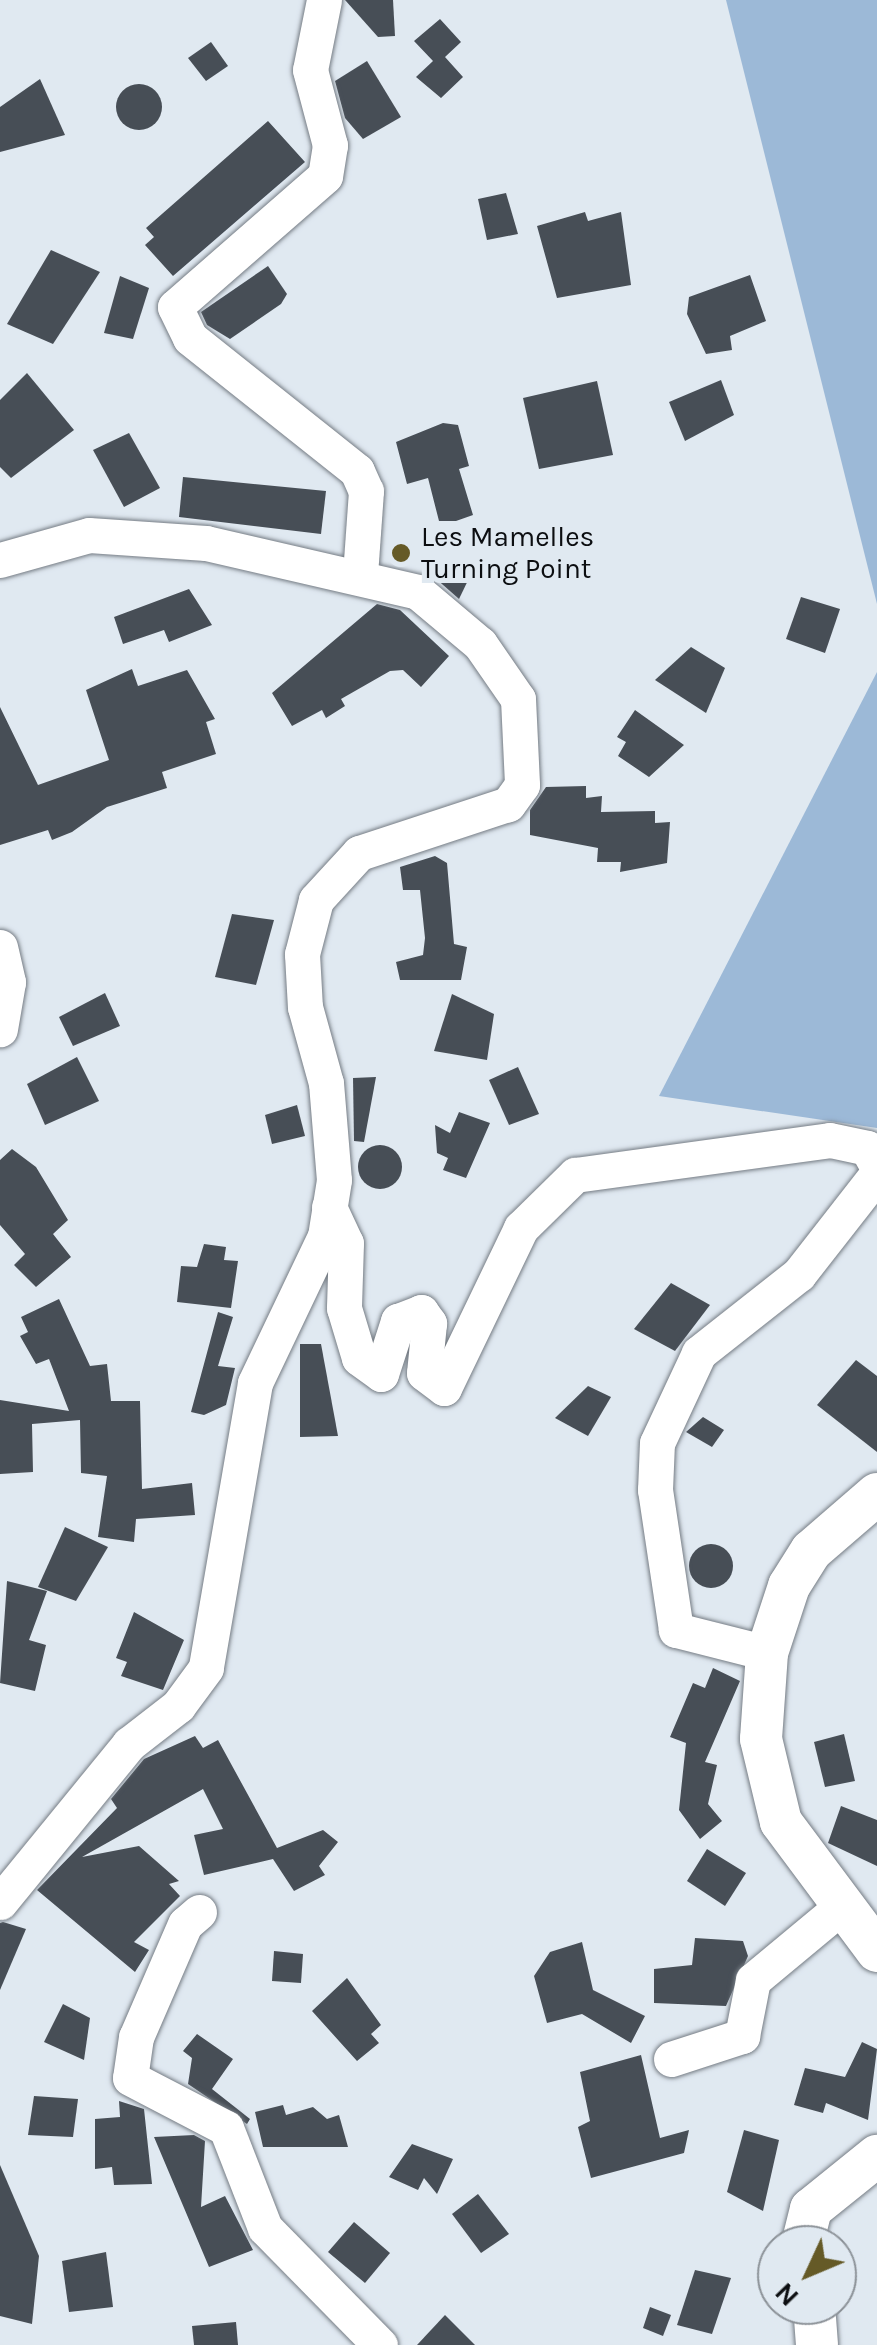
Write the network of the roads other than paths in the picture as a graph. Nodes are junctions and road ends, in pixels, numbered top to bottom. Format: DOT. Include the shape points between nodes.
graph roads {
  1 [pos="324,0"];
  2 [pos="0,560"];
  3 [pos="360,574"];
  4 [pos="0,947"];
  5 [pos="0,1029"];
  6 [pos="877,1166"];
  7 [pos="877,1174"];
  8 [pos="329,1206"];
  9 [pos="877,1494"];
  10 [pos="768,1653"];
  11 [pos="0,1902"];
  12 [pos="841,1907"];
  13 [pos="199,1912"];
  14 [pos="877,1951"];
  15 [pos="671,2059"];
  16 [pos="877,2156"];
  17 [pos="807,2225"];
  18 [pos="380,2345"];
  1 -- 3 [label="street" via="310,70 330,144 325,176 175,307 190,338 357,470 366,491"];
  2 -- 3 [label="street" via="88,535 206,542"];
  3 -- 8 [label="street" via="418,592 480,644 518,699 522,785 508,804 359,854 316,900 303,972 326,1083"];
  4 -- 5 [label="street" via="8,982"];
  6 -- 8 [label="street" via="867,1148 830,1140 575,1175 521,1228 444,1388 424,1373 428,1323 421,1312 398,1321 381,1374 359,1358 344,1308 346,1243"];
  7 -- 10 [label="street" via="799,1274 700,1353 658,1443 654,1490 676,1630"];
  8 -- 11 [label="street" via="325,1236 255,1383 206,1668 178,1706 129,1744"];
  9 -- 10 [label="main road" via="812,1550 788,1586"];
  10 -- 12 [label="main road" via="764,1777 801,1857"];
  12 -- 14 [label="main road"];
  12 -- 15 [label="street" via="753,1980 742,2036"];
  13 -- 18 [label="street" via="186,1924 136,2037 130,2078 226,2128 265,2228"];
  16 -- 17 [label="main road" via="811,2209"];
}
